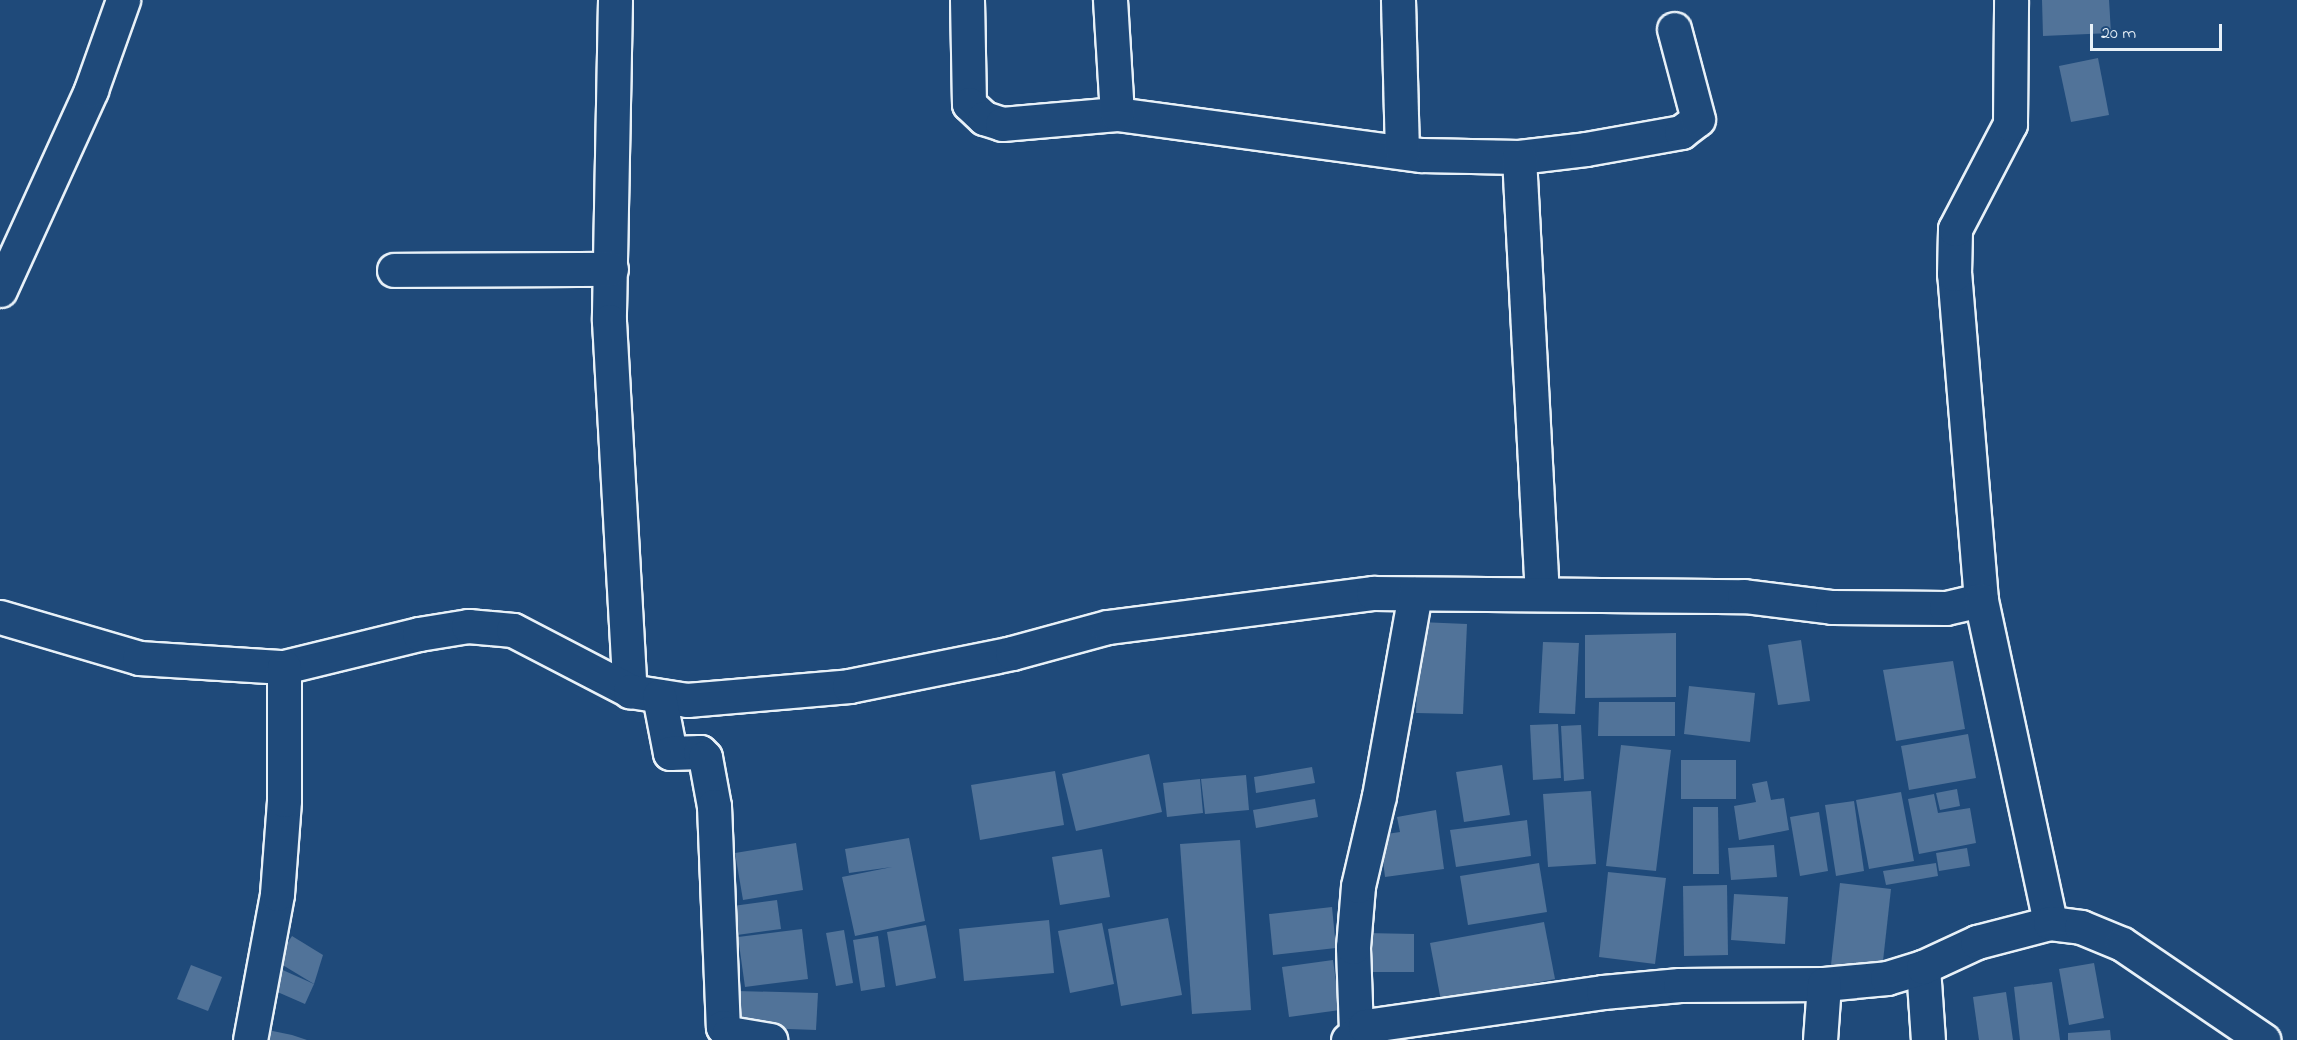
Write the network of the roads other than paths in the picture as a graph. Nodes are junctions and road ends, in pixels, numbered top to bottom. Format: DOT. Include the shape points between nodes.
graph roads {
  1 [pos="123,0"];
  2 [pos="615,0"];
  3 [pos="968,0"];
  4 [pos="1110,0"];
  5 [pos="1398,0"];
  6 [pos="2011,0"];
  7 [pos="1674,29"];
  8 [pos="1117,114"];
  9 [pos="1402,152"];
  10 [pos="1519,157"];
  11 [pos="611,269"];
  12 [pos="394,270"];
  13 [pos="0,290"];
  14 [pos="1542,593"];
  15 [pos="1415,594"];
  16 [pos="1981,600"];
  17 [pos="0,617"];
  18 [pos="284,667"];
  19 [pos="644,694"];
  20 [pos="2050,923"];
  21 [pos="1923,967"];
  22 [pos="1824,984"];
  23 [pos="1352,1035"];
  24 [pos="250,1040"];
  25 [pos="770,1040"];
  26 [pos="1820,1040"];
  27 [pos="1928,1040"];
  28 [pos="2263,1040"];
  1 -- 13 [label="street" via="91,90"];
  2 -- 11 [label="street"];
  3 -- 8 [label="street" via="969,105 984,118 1002,124"];
  4 -- 8 [label="street"];
  5 -- 9 [label="street"];
  6 -- 16 [label="street" via="2010,124 1955,229 1954,274"];
  7 -- 10 [label="street" via="1698,119 1681,132"];
  8 -- 9 [label="street"];
  9 -- 10 [label="street"];
  10 -- 14 [label="street"];
  11 -- 12 [label="street"];
  11 -- 19 [label="street" via="609,321"];
  14 -- 15 [label="street"];
  14 -- 16 [label="street" via="1744,596 1832,607 1946,609"];
  15 -- 19 [label="street" via="1361,594 1108,627 1012,653 849,686 687,700"];
  15 -- 23 [label="street" via="1379,796 1358,885"];
  16 -- 20 [label="street"];
  17 -- 18 [label="street" via="139,658"];
  18 -- 19 [label="street" via="468,626 513,630"];
  18 -- 24 [label="street" via="284,800 277,894"];
  19 -- 25 [label="street" via="670,753 700,752 705,756 714,806 723,1027 729,1033"];
  20 -- 21 [label="street" via="1977,942"];
  20 -- 28 [label="street" via="2080,927 2122,944"];
  21 -- 22 [label="street" via="1887,978"];
  21 -- 27 [label="street"];
  22 -- 23 [label="street" via="1680,985 1602,992"];
  22 -- 26 [label="street"];
}
